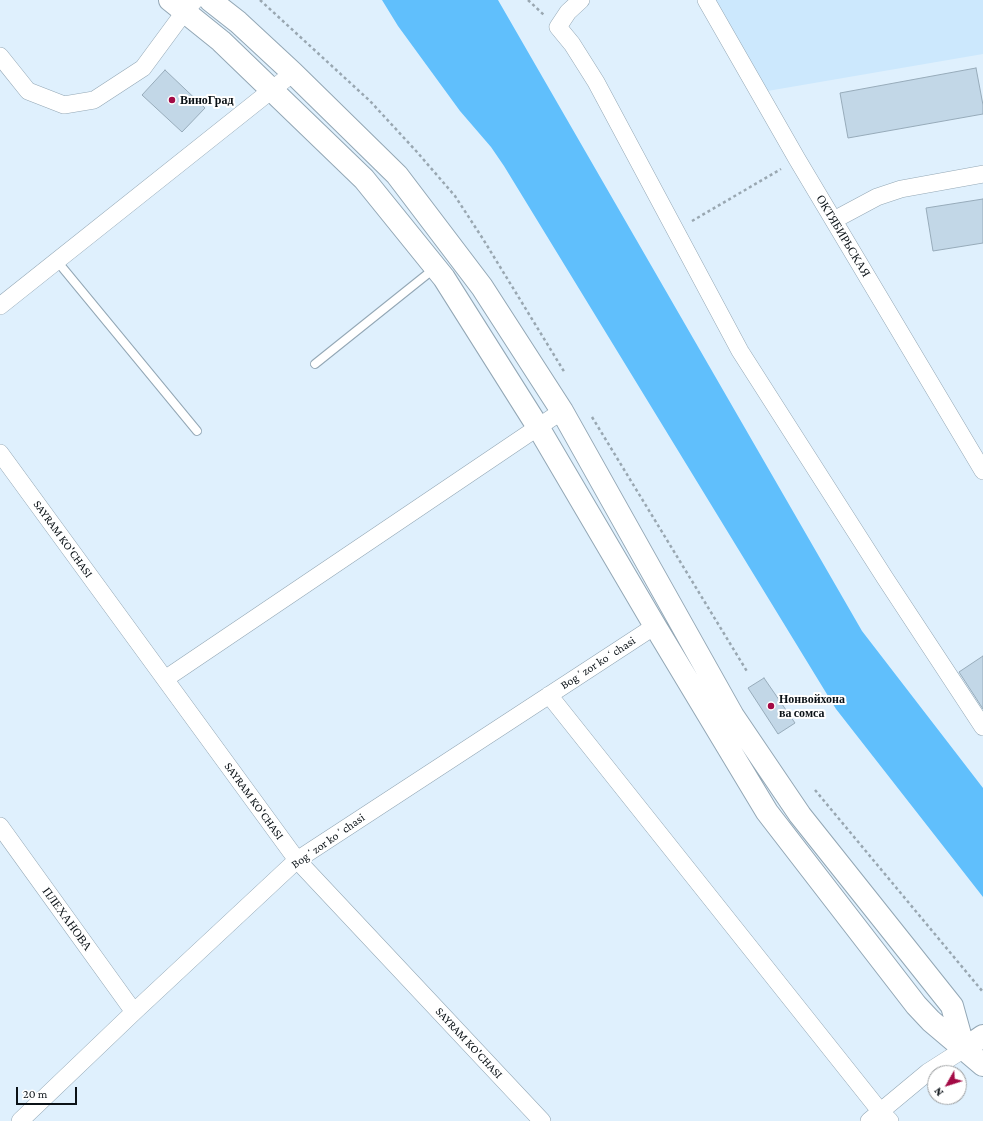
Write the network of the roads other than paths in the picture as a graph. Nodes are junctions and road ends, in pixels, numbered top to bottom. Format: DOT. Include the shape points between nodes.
graph roads {
  1 [pos="210,0"];
  2 [pos="581,0"];
  3 [pos="706,0"];
  4 [pos="183,4"];
  5 [pos="0,56"];
  6 [pos="294,74"];
  7 [pos="273,90"];
  8 [pos="983,174"];
  9 [pos="834,220"];
  10 [pos="57,261"];
  11 [pos="436,268"];
  12 [pos="0,306"];
  13 [pos="315,364"];
  14 [pos="562,411"];
  15 [pos="538,427"];
  16 [pos="197,430"];
  17 [pos="0,453"];
  18 [pos="983,471"];
  19 [pos="655,626"];
  20 [pos="165,679"];
  21 [pos="549,695"];
  22 [pos="983,727"];
  23 [pos="0,826"];
  24 [pos="297,860"];
  25 [pos="134,1012"];
  26 [pos="983,1036"];
  27 [pos="964,1048"];
  28 [pos="983,1065"];
  29 [pos="880,1118"];
  30 [pos="20,1121"];
  31 [pos="542,1121"];
  1 -- 6 [label="main road" via="238,22"];
  2 -- 22 [label="street" via="568,12 558,27 596,82 740,351"];
  3 -- 9 [label="street, ОКТЯБИРЬСКАЯ"];
  4 -- 5 [label="street" via="143,68 94,100 64,105 28,91"];
  4 -- 7 [label="main road"];
  6 -- 7 [label="street"];
  6 -- 14 [label="main road" via="397,175 482,287"];
  7 -- 10 [label="street"];
  7 -- 11 [label="main road" via="364,179"];
  8 -- 9 [label="street" via="900,189 878,197"];
  9 -- 18 [label="street, ОКТЯБИРЬСКАЯ"];
  10 -- 12 [label="street"];
  10 -- 16 [label="lane"];
  11 -- 13 [label="lane"];
  11 -- 15 [label="main road"];
  14 -- 15 [label="street"];
  14 -- 27 [label="main road" via="734,716 800,815 952,1006"];
  15 -- 19 [label="main road"];
  15 -- 20 [label="street"];
  17 -- 20 [label="street, SAYRAM KO'CHASI"];
  19 -- 21 [label="street, Bogʻzor koʻchasi"];
  19 -- 27 [label="main road" via="767,812 916,1005"];
  20 -- 24 [label="street, SAYRAM KO'CHASI"];
  21 -- 24 [label="street, Bogʻzor koʻchasi"];
  21 -- 29 [label="street"];
  23 -- 25 [label="street, ПЛЕХАНОВА"];
  24 -- 25 [label="street, Bogʻzor koʻchasi"];
  24 -- 31 [label="street, SAYRAM KO'CHASI"];
  25 -- 30 [label="street, Bogʻzor koʻchasi"];
  26 -- 27 [label="main road"];
  27 -- 28 [label="main road"];
  27 -- 29 [label="street" via="928,1072"];
}
